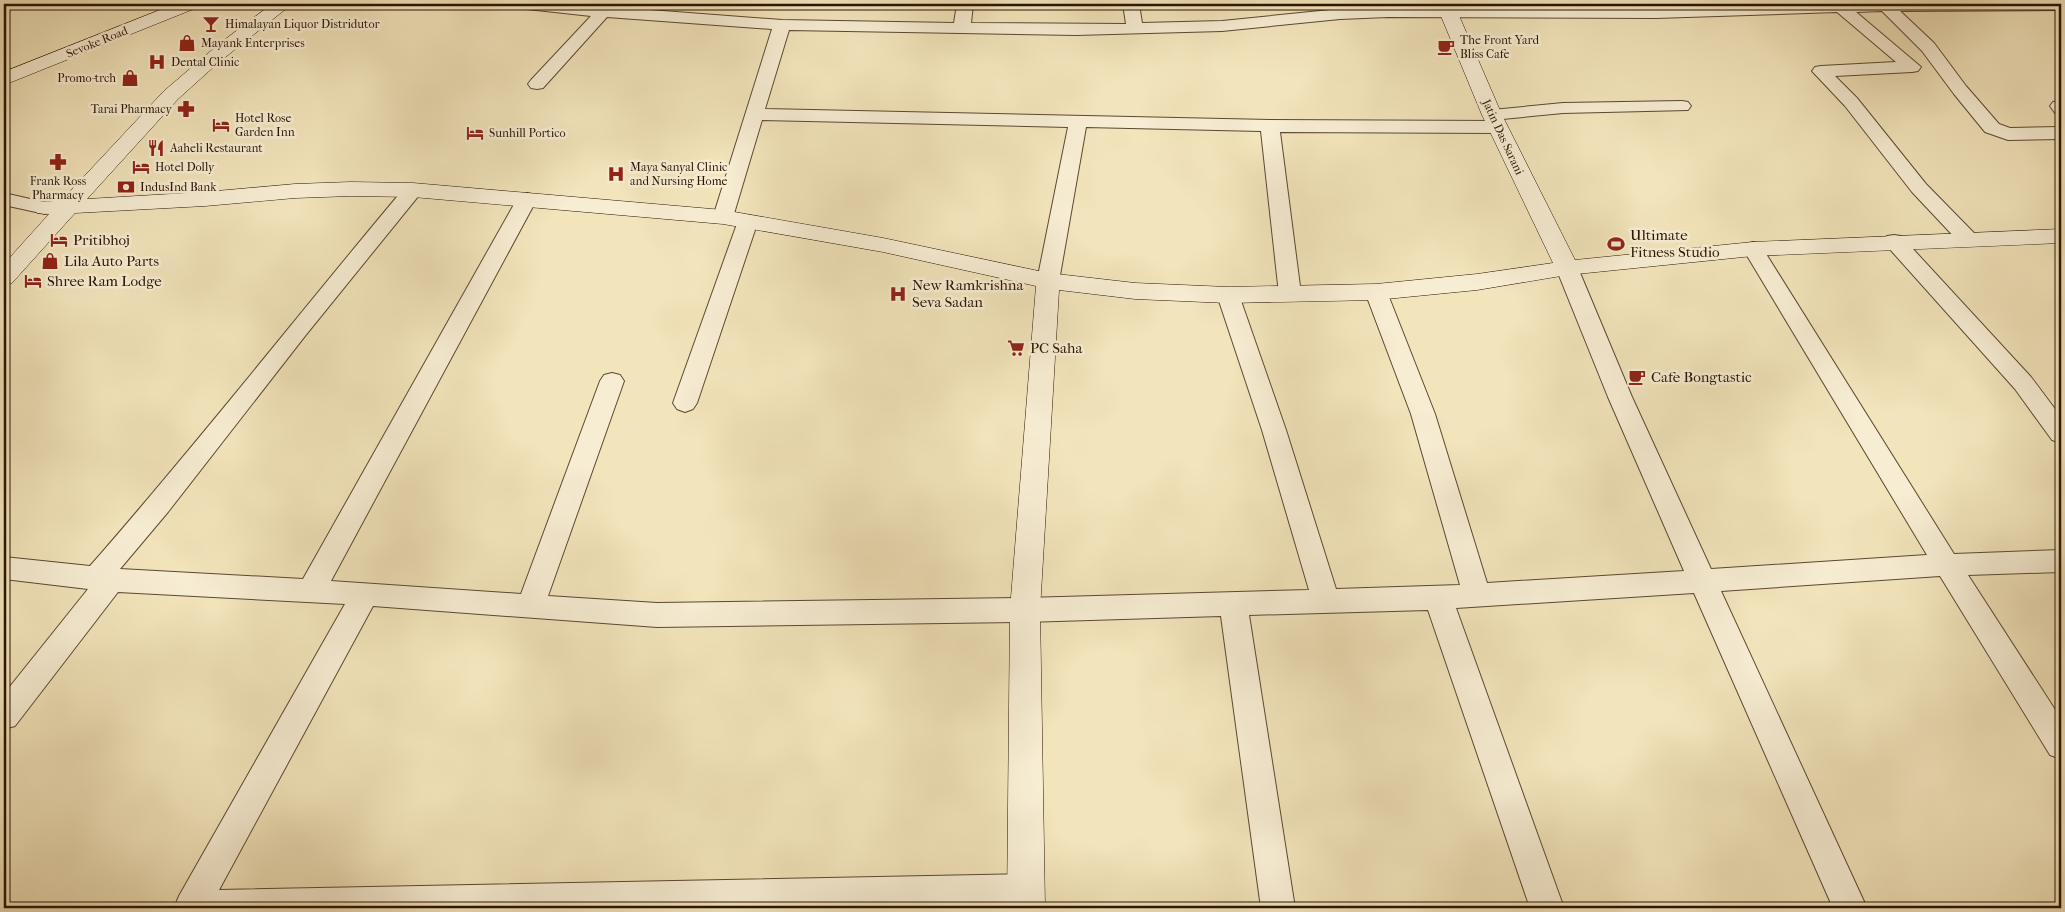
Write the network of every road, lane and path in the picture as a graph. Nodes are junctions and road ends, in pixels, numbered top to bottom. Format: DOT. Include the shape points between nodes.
graph roads {
  1 [pos="163,4"];
  2 [pos="190,4"];
  3 [pos="268,4"];
  4 [pos="283,4"];
  5 [pos="527,4"];
  6 [pos="965,4"];
  7 [pos="1130,4"];
  8 [pos="2061,5"];
  9 [pos="1886,6"];
  10 [pos="1447,8"];
  11 [pos="1840,8"];
  12 [pos="1284,11"];
  13 [pos="603,12"];
  14 [pos="782,25"];
  15 [pos="962,28"];
  16 [pos="1135,29"];
  17 [pos="4,68"];
  18 [pos="4,79"];
  19 [pos="537,84"];
  20 [pos="1682,106"];
  21 [pos="754,114"];
  22 [pos="1495,121"];
  23 [pos="1078,122"];
  24 [pos="1270,126"];
  25 [pos="2061,133"];
  26 [pos="413,190"];
  27 [pos="4,199"];
  28 [pos="527,200"];
  29 [pos="70,207"];
  30 [pos="45,208"];
  31 [pos="723,217"];
  32 [pos="748,221"];
  33 [pos="2061,236"];
  34 [pos="1967,238"];
  35 [pos="1894,241"];
  36 [pos="1754,249"];
  37 [pos="4,253"];
  38 [pos="1567,268"];
  39 [pos="4,278"];
  40 [pos="1048,280"];
  41 [pos="1376,292"];
  42 [pos="1290,294"];
  43 [pos="1228,295"];
  44 [pos="612,381"];
  45 [pos="685,403"];
  46 [pos="2061,434"];
  47 [pos="2061,561"];
  48 [pos="1947,565"];
  49 [pos="4,568"];
  50 [pos="104,579"];
  51 [pos="1703,580"];
  52 [pos="311,591"];
  53 [pos="365,594"];
  54 [pos="1477,596"];
  55 [pos="1438,598"];
  56 [pos="1326,602"];
  57 [pos="1233,605"];
  58 [pos="530,606"];
  59 [pos="1025,610"];
  60 [pos="4,716"];
  61 [pos="2061,745"];
  62 [pos="1027,900"];
  63 [pos="192,907"];
  64 [pos="1278,908"];
  65 [pos="1547,908"];
  66 [pos="1850,908"];
  1 -- 17 [label="street, Sevoke Road"];
  2 -- 18 [label="street, Sevoke Road"];
  3 -- 30 [label="street" via="154,95"];
  4 -- 29 [label="street" via="209,61 171,96 110,159"];
  5 -- 13 [label="street"];
  6 -- 15 [label="street"];
  7 -- 16 [label="street"];
  8 -- 9 [label="street"];
  9 -- 11 [label="street"];
  9 -- 25 [label="street" via="1928,47 1992,128 2008,134"];
  10 -- 11 [label="street" via="1637,13"];
  10 -- 12 [label="street" via="1340,14"];
  10 -- 22 [label="street, Jatin Das Sarani"];
  11 -- 34 [label="street" via="1912,67 1821,71 1851,102 1919,188"];
  12 -- 16 [label="street" via="1222,26"];
  13 -- 14 [label="street"];
  13 -- 19 [label="street"];
  14 -- 15 [label="street"];
  14 -- 21 [label="street"];
  15 -- 16 [label="street"];
  20 -- 22 [label="street" via="1563,108"];
  21 -- 23 [label="street"];
  21 -- 31 [label="street"];
  22 -- 24 [label="street"];
  22 -- 38 [label="street, Jatin Das Sarani"];
  23 -- 24 [label="street"];
  23 -- 40 [label="street"];
  24 -- 42 [label="street"];
  26 -- 28 [label="street"];
  26 -- 29 [label="street" via="295,191"];
  26 -- 50 [label="street" via="297,331"];
  27 -- 30 [label="street"];
  28 -- 31 [label="street"];
  28 -- 52 [label="street"];
  29 -- 30 [label="street"];
  29 -- 39 [label="street"];
  30 -- 37 [label="street"];
  31 -- 32 [label="street"];
  32 -- 40 [label="street" via="883,245"];
  32 -- 45 [label="street"];
  33 -- 34 [label="street"];
  34 -- 35 [label="street"];
  35 -- 36 [label="street"];
  35 -- 46 [label="street" via="2023,383"];
  36 -- 38 [label="street"];
  36 -- 48 [label="street"];
  38 -- 41 [label="street" via="1477,282"];
  38 -- 51 [label="street" via="1620,397"];
  40 -- 43 [label="street" via="1135,291"];
  40 -- 59 [label="street"];
  41 -- 42 [label="street"];
  41 -- 54 [label="street" via="1423,414"];
  42 -- 43 [label="street"];
  43 -- 56 [label="street" via="1274,430"];
  44 -- 58 [label="street"];
  47 -- 48 [label="street"];
  48 -- 51 [label="street"];
  48 -- 61 [label="street"];
  49 -- 50 [label="street"];
  50 -- 52 [label="street"];
  50 -- 60 [label="street"];
  51 -- 54 [label="street"];
  51 -- 66 [label="street"];
  52 -- 53 [label="street"];
  53 -- 58 [label="street"];
  53 -- 63 [label="street"];
  54 -- 55 [label="street"];
  55 -- 56 [label="street"];
  55 -- 65 [label="street"];
  56 -- 57 [label="street"];
  57 -- 59 [label="street"];
  57 -- 64 [label="street"];
  58 -- 59 [label="street" via="657,615"];
  59 -- 62 [label="street"];
  62 -- 63 [label="street"];
}
